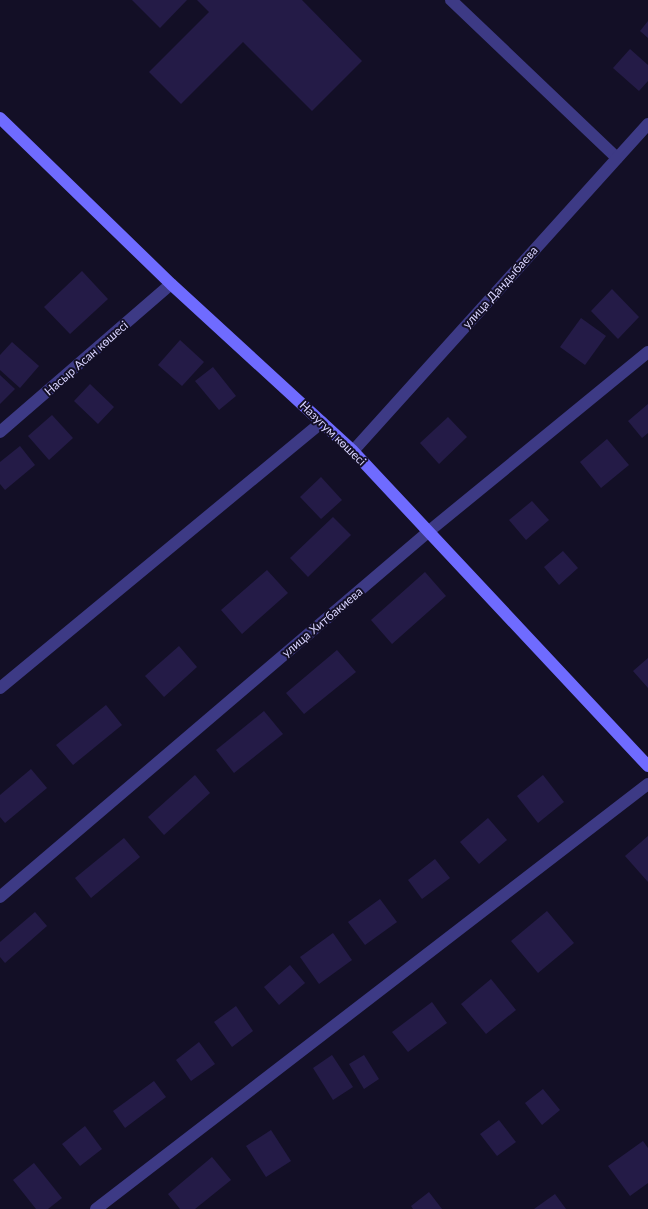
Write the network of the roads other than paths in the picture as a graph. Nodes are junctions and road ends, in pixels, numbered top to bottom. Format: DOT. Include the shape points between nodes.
graph roads {
  1 [pos="452,0"];
  2 [pos="0,118"];
  3 [pos="648,124"];
  4 [pos="617,158"];
  5 [pos="171,284"];
  6 [pos="648,352"];
  7 [pos="322,422"];
  8 [pos="0,432"];
  9 [pos="353,451"];
  10 [pos="428,532"];
  11 [pos="0,688"];
  12 [pos="648,766"];
  13 [pos="648,784"];
  14 [pos="0,897"];
  15 [pos="96,1209"];
  1 -- 4 [label="street"];
  2 -- 5 [label="street, Назугум көшесі"];
  3 -- 4 [label="street, улица Дандыбаева"];
  4 -- 9 [label="street, улица Дандыбаева"];
  5 -- 7 [label="street, Назугум көшесі"];
  5 -- 8 [label="street, Насыр Асан көшесі"];
  6 -- 10 [label="street, улица Хитбакиева"];
  7 -- 9 [label="street, Назугум көшесі"];
  7 -- 11 [label="street"];
  9 -- 10 [label="street, Назугум көшесі"];
  10 -- 12 [label="street, Назугум көшесі"];
  10 -- 14 [label="street, улица Хитбакиева"];
  13 -- 15 [label="street"];
}
